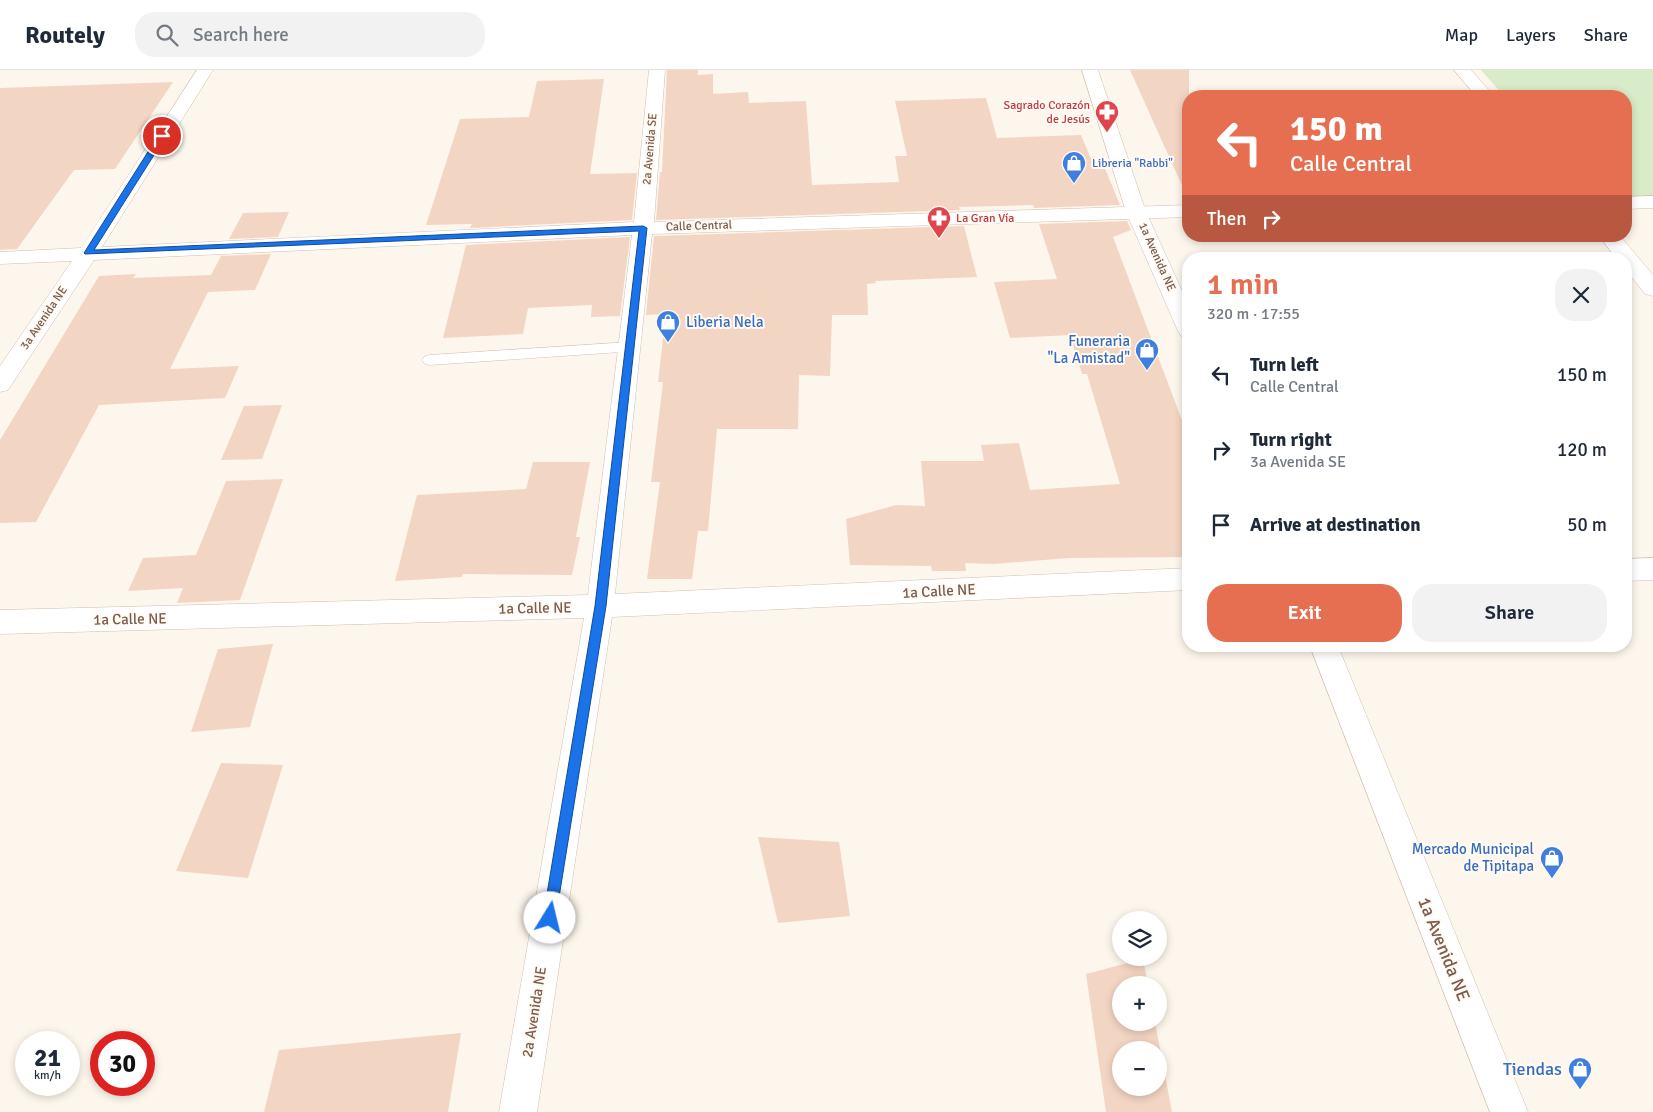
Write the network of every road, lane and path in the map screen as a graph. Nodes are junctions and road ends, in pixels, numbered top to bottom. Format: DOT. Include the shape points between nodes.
graph roads {
  1 [pos="204,70"];
  2 [pos="657,70"];
  3 [pos="1090,70"];
  4 [pos="1462,70"];
  5 [pos="1480,90"];
  6 [pos="1653,202"];
  7 [pos="1632,203"];
  8 [pos="1182,211"];
  9 [pos="1136,212"];
  10 [pos="643,228"];
  11 [pos="1614,242"];
  12 [pos="1622,252"];
  13 [pos="88,253"];
  14 [pos="0,258"];
  15 [pos="1632,264"];
  16 [pos="1653,289"];
  17 [pos="1182,315"];
  18 [pos="630,347"];
  19 [pos="430,360"];
  20 [pos="0,384"];
  21 [pos="1653,569"];
  22 [pos="1632,570"];
  23 [pos="1182,579"];
  24 [pos="600,606"];
  25 [pos="0,622"];
  26 [pos="1326,652"];
  27 [pos="518,1112"];
  28 [pos="1509,1112"];
  1 -- 13 [label="street, 3a Avenida NE"];
  2 -- 10 [label="street, 2a Avenida SE"];
  3 -- 9 [label="street, 1a Avenida NE"];
  4 -- 5 [label="street"];
  6 -- 7 [label="street"];
  8 -- 9 [label="street, Calle Central"];
  9 -- 10 [label="street, Calle Central"];
  9 -- 17 [label="street, 1a Avenida NE"];
  10 -- 13 [label="street, Calle Central"];
  10 -- 18 [label="street, 2a Avenida NE"];
  11 -- 12 [label="street"];
  13 -- 14 [label="street, Calle Central"];
  13 -- 20 [label="street, 3a Avenida NE"];
  15 -- 16 [label="street"];
  18 -- 19 [label="lane"];
  18 -- 24 [label="street, 2a Avenida NE"];
  21 -- 22 [label="street"];
  23 -- 24 [label="street, 1a Calle NE"];
  24 -- 25 [label="street, 1a Calle NE"];
  24 -- 27 [label="street, 2a Avenida NE"];
  26 -- 28 [label="street, 1a Avenida NE"];
}
